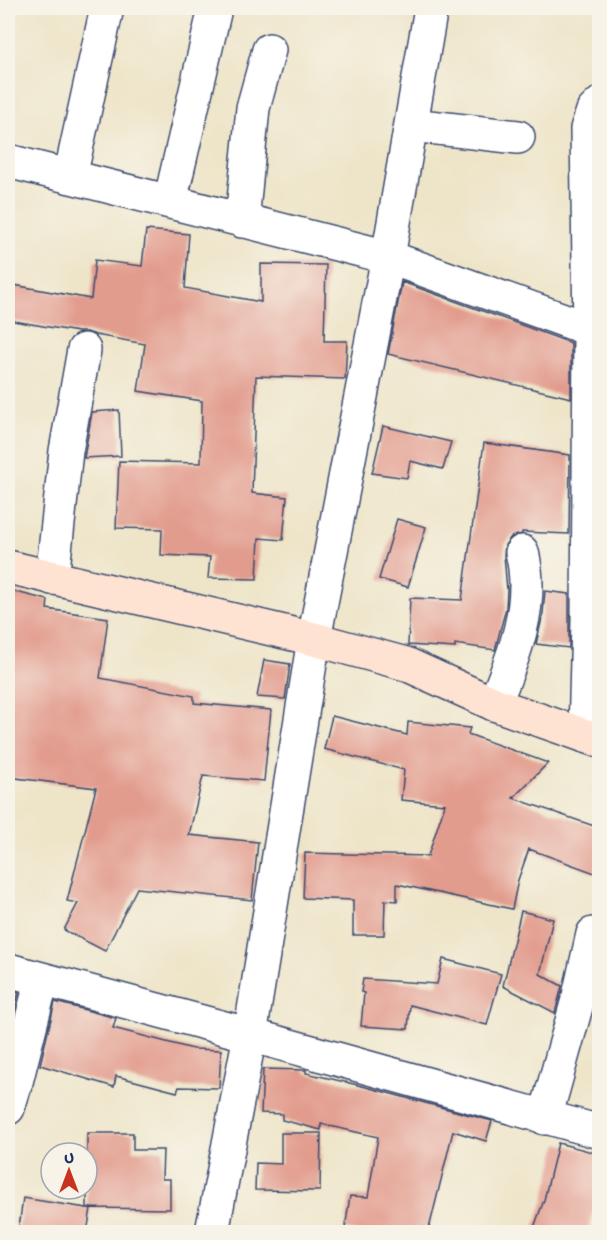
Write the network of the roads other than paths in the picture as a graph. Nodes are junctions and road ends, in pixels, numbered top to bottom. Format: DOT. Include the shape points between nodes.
graph roads {
  1 [pos="107,8"];
  2 [pos="431,8"];
  3 [pos="214,13"];
  4 [pos="268,50"];
  5 [pos="600,104"];
  6 [pos="411,125"];
  7 [pos="518,137"];
  8 [pos="8,161"];
  9 [pos="70,177"];
  10 [pos="594,200"];
  11 [pos="170,202"];
  12 [pos="242,220"];
  13 [pos="388,257"];
  14 [pos="595,332"];
  15 [pos="84,350"];
  16 [pos="522,552"];
  17 [pos="8,567"];
  18 [pos="52,578"];
  19 [pos="314,639"];
  20 [pos="494,704"];
  21 [pos="592,739"];
  22 [pos="593,934"];
  23 [pos="8,970"];
  24 [pos="42,979"];
  25 [pos="250,1035"];
  26 [pos="8,1107"];
  27 [pos="545,1118"];
  28 [pos="600,1132"];
  29 [pos="212,1233"];
  1 -- 9 [label="street"];
  2 -- 6 [label="street"];
  3 -- 11 [label="street"];
  4 -- 12 [label="street" via="253,108"];
  5 -- 10 [label="street" via="587,129"];
  6 -- 7 [label="street"];
  6 -- 13 [label="street"];
  8 -- 9 [label="street"];
  9 -- 11 [label="street"];
  10 -- 14 [label="street"];
  11 -- 12 [label="street"];
  12 -- 13 [label="street"];
  13 -- 14 [label="street"];
  13 -- 19 [label="street"];
  14 -- 21 [label="street" via="588,620"];
  15 -- 18 [label="street" via="66,451"];
  16 -- 20 [label="street" via="526,585 521,629 513,661"];
  17 -- 18 [label="main road"];
  18 -- 19 [label="main road"];
  19 -- 20 [label="main road" via="406,664"];
  19 -- 25 [label="street"];
  20 -- 21 [label="main road"];
  22 -- 27 [label="street"];
  23 -- 24 [label="street"];
  24 -- 25 [label="street"];
  24 -- 26 [label="street"];
  25 -- 27 [label="street"];
  25 -- 29 [label="street"];
  27 -- 28 [label="street"];
}
